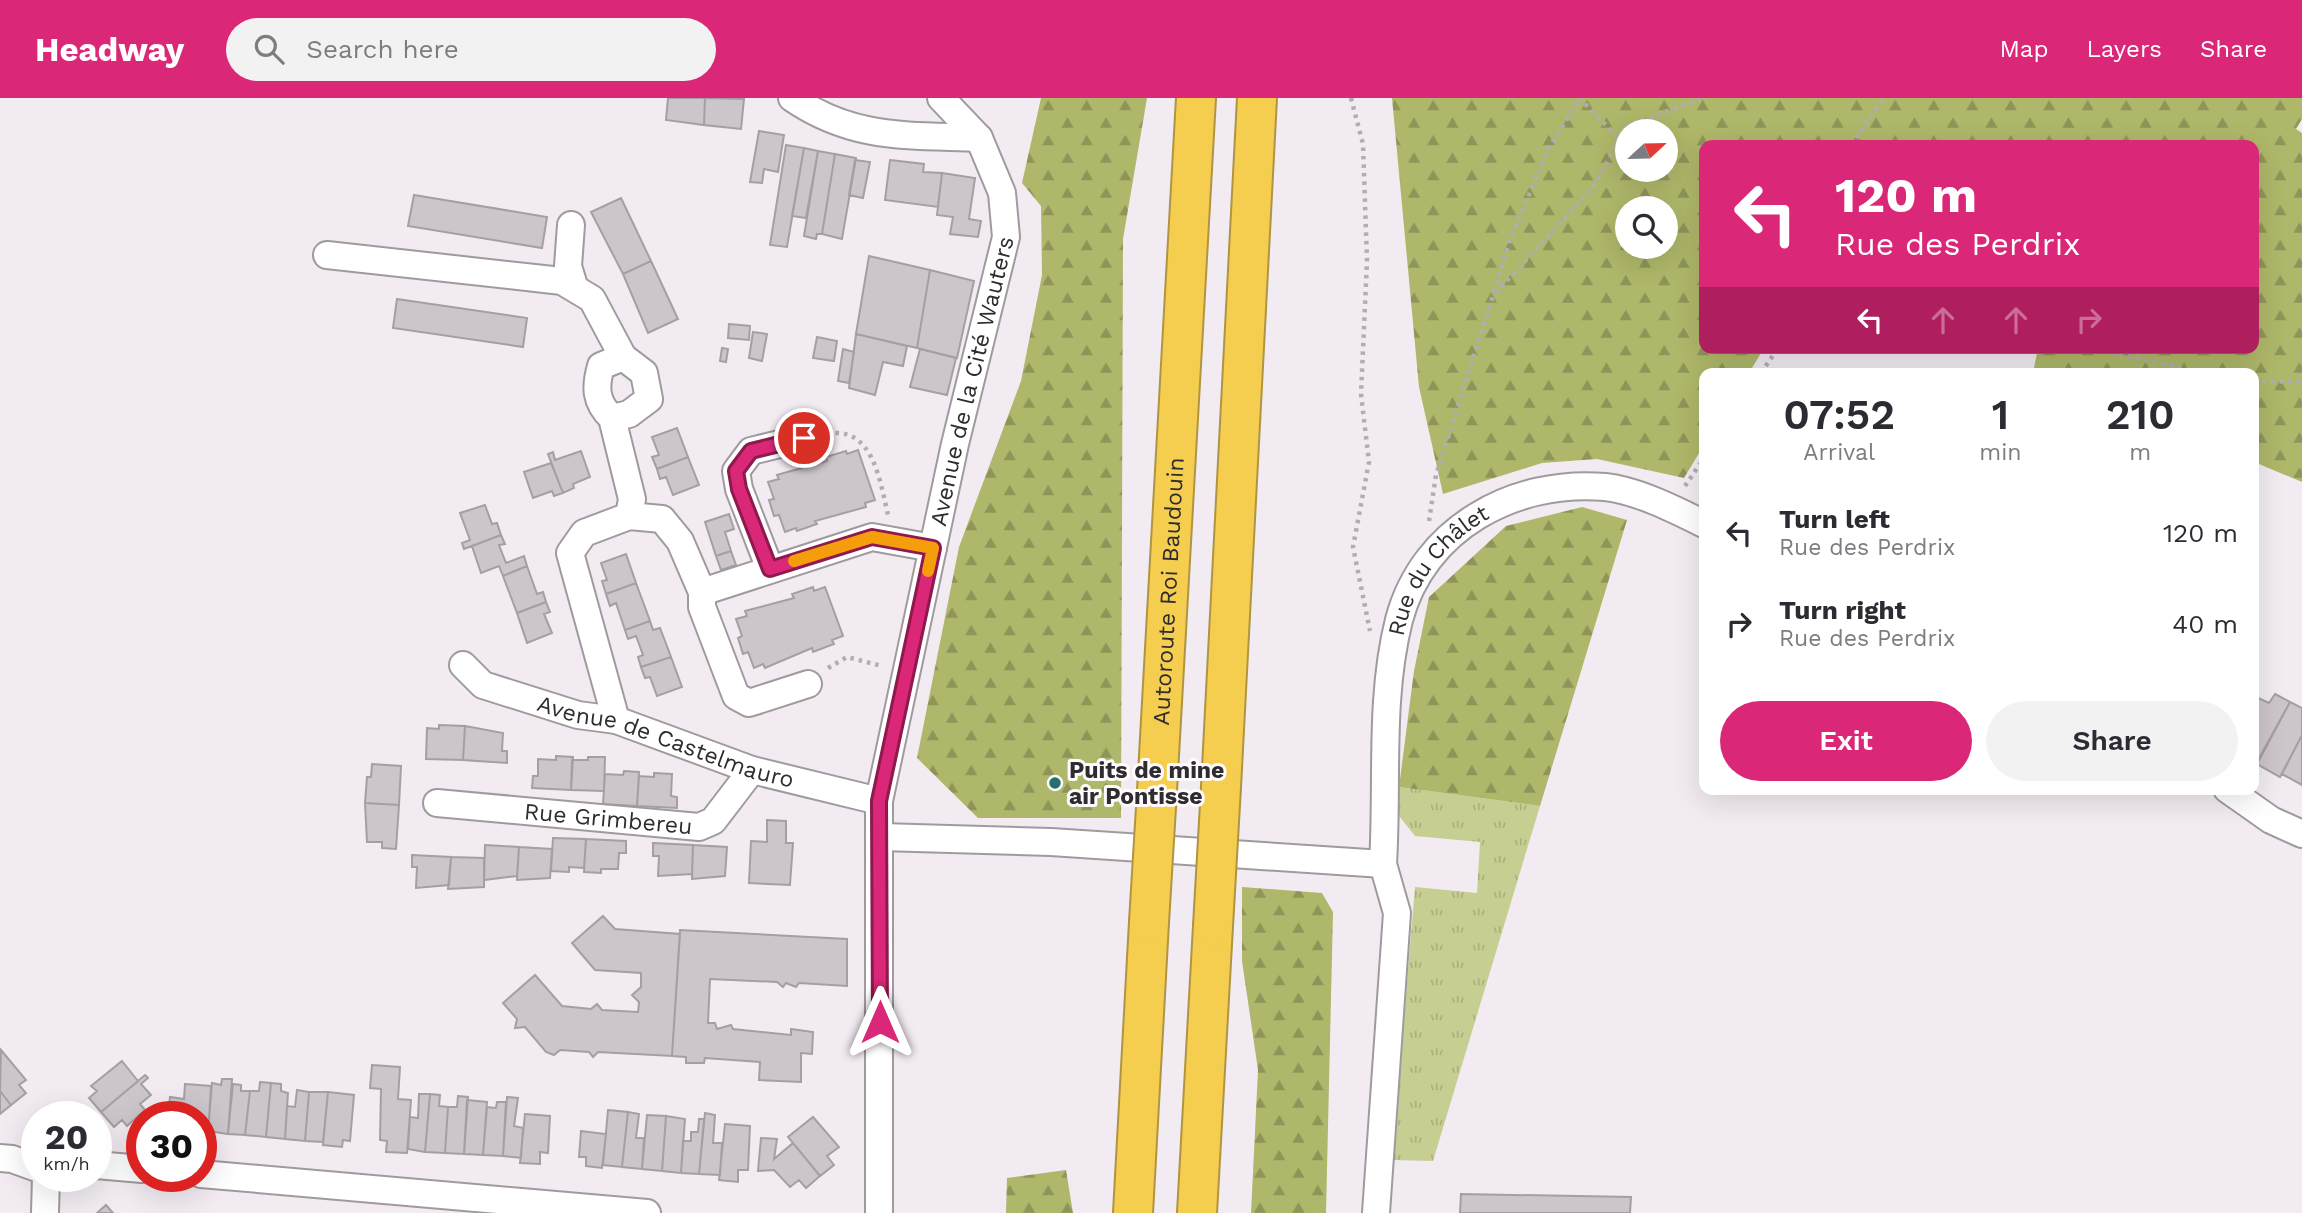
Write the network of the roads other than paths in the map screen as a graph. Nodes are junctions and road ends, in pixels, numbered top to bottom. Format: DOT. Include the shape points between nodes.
graph roads {
  1 [pos="792,98"];
  2 [pos="941,98"];
  3 [pos="1196,98"];
  4 [pos="1257,98"];
  5 [pos="979,138"];
  6 [pos="570,225"];
  7 [pos="327,255"];
  8 [pos="574,286"];
  9 [pos="622,357"];
  10 [pos="612,418"];
  11 [pos="804,438"];
  12 [pos="629,516"];
  13 [pos="1699,522"];
  14 [pos="933,548"];
  15 [pos="770,569"];
  16 [pos="702,592"];
  17 [pos="463,665"];
  18 [pos="808,684"];
  19 [pos="616,720"];
  20 [pos="752,769"];
  21 [pos="2236,795"];
  22 [pos="879,801"];
  23 [pos="437,803"];
  24 [pos="2302,834"];
  25 [pos="881,837"];
  26 [pos="1383,864"];
  27 [pos="0,1158"];
  28 [pos="21,1162"];
  29 [pos="217,1175"];
  30 [pos="46,1192"];
  31 [pos="45,1213"];
  32 [pos="647,1213"];
  33 [pos="879,1213"];
  34 [pos="1133,1213"];
  35 [pos="1197,1213"];
  36 [pos="1376,1213"];
  1 -- 5 [label="street" via="876,134"];
  2 -- 5 [label="street"];
  3 -- 34 [label="highway, Autoroute Roi Baudouin, bridge"];
  4 -- 35 [label="highway, bridge"];
  5 -- 14 [label="street, Avenue de la Cité Wauters" via="1002,193 1006,237"];
  6 -- 8 [label="street" via="568,266"];
  7 -- 8 [label="street"];
  8 -- 9 [label="street" via="593,299"];
  9 -- 10 [label="street" via="601,366 597,382 597,398"];
  9 -- 10 [label="street" via="644,373 649,398 629,414"];
  10 -- 12 [label="street" via="632,499"];
  11 -- 15 [label="street" via="751,451 736,471"];
  12 -- 16 [label="street" via="662,519 680,541"];
  12 -- 19 [label="street" via="584,533 570,553"];
  13 -- 26 [label="street, Rue du Châlet" via="1607,487 1552,487 1509,499 1471,517 1436,549 1411,588 1400,618 1387,684"];
  14 -- 15 [label="street" via="872,537"];
  14 -- 22 [label="street, Avenue de la Cité Wauters"];
  15 -- 16 [label="street"];
  16 -- 18 [label="street" via="702,607 736,696 750,703"];
  17 -- 19 [label="street, Avenue de Castelmauro" via="482,685 578,715"];
  19 -- 20 [label="street, Avenue de Castelmauro"];
  20 -- 22 [label="street, Avenue de Castelmauro"];
  20 -- 23 [label="street, Rue Grimbereu" via="713,821 699,827"];
  21 -- 24 [label="street" via="2271,820"];
  22 -- 25 [label="street, Avenue de la Cité Wauters"];
  25 -- 26 [label="street" via="1051,842"];
  25 -- 33 [label="street, Avenue de la Cité Wauters"];
  26 -- 36 [label="street, Rue du Châlet" via="1397,913"];
  27 -- 28 [label="street"];
  29 -- 32 [label="street"];
  30 -- 31 [label="street"];
}
